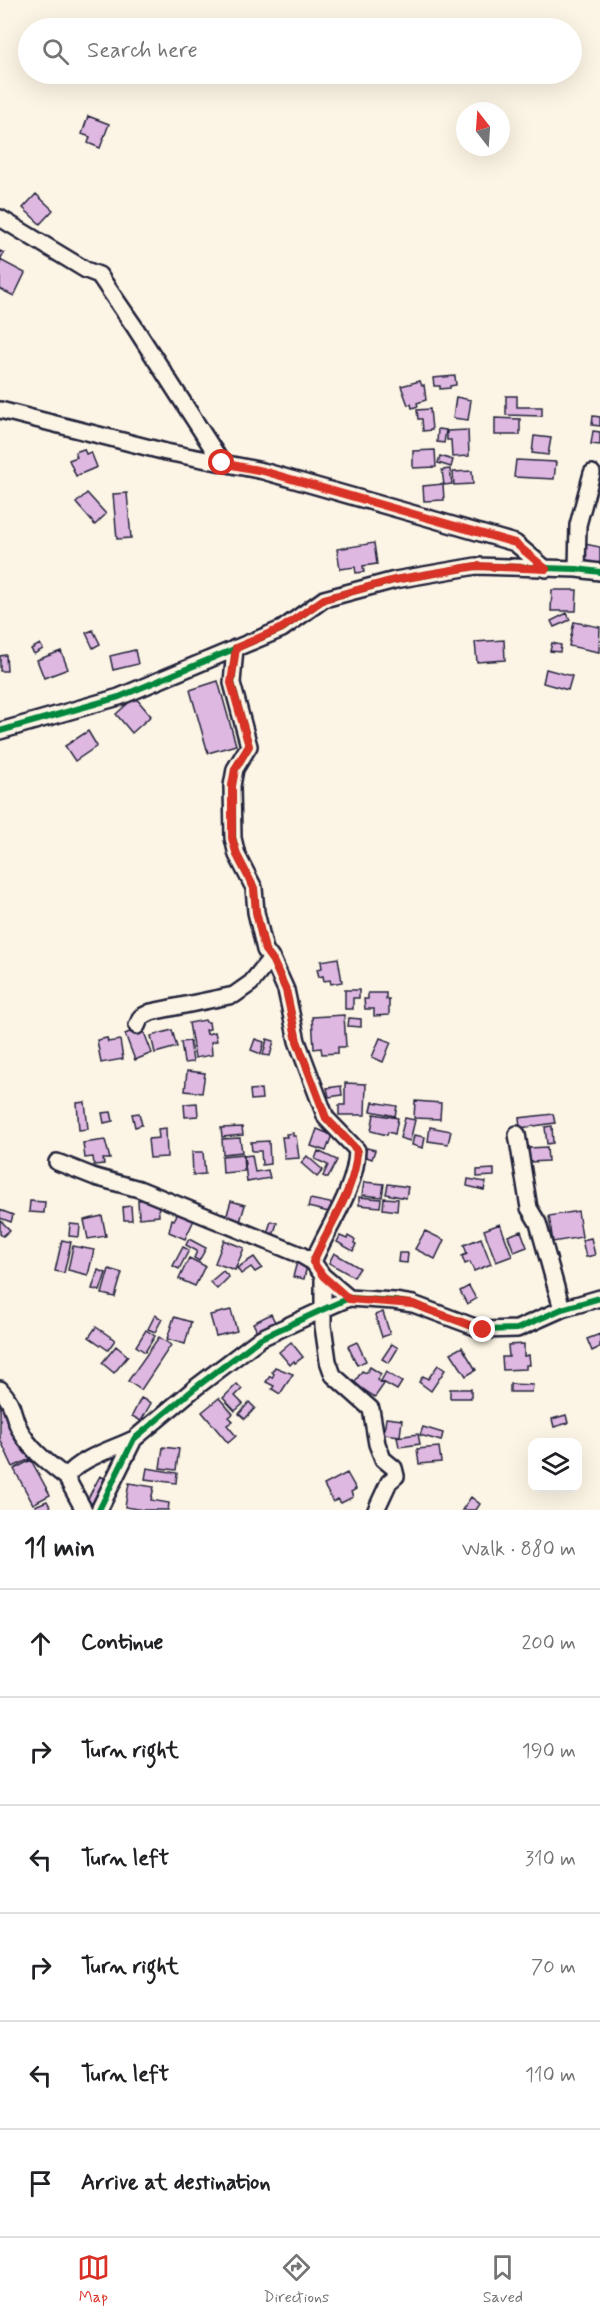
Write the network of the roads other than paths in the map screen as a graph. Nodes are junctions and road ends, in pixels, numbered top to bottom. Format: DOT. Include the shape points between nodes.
graph roads {
  1 [pos="0,218"];
  2 [pos="0,410"];
  3 [pos="222,463"];
  4 [pos="592,473"];
  5 [pos="546,569"];
  6 [pos="577,569"];
  7 [pos="600,572"];
  8 [pos="236,648"];
  9 [pos="0,731"];
  10 [pos="271,958"];
  11 [pos="137,1026"];
  12 [pos="517,1134"];
  13 [pos="57,1162"];
  14 [pos="313,1262"];
  15 [pos="323,1276"];
  16 [pos="600,1298"];
  17 [pos="349,1299"];
  18 [pos="324,1309"];
  19 [pos="562,1309"];
  20 [pos="0,1389"];
  21 [pos="135,1439"];
  22 [pos="66,1477"];
  23 [pos="84,1510"];
  24 [pos="99,1510"];
  25 [pos="376,1510"];
  1 -- 3 [label="street" via="99,275"];
  2 -- 3 [label="street"];
  3 -- 5 [label="street" via="263,471 515,543"];
  4 -- 6 [label="street" via="578,525"];
  5 -- 6 [label="street"];
  5 -- 8 [label="street" via="476,566 394,580 324,599 282,628"];
  6 -- 7 [label="street"];
  8 -- 9 [label="street" via="119,697"];
  8 -- 10 [label="street" via="231,683 249,746 235,769 232,838 254,888 265,950"];
  10 -- 11 [label="street" via="234,995 151,1012 141,1017"];
  10 -- 14 [label="street" via="286,990 297,1041 326,1118 357,1150 343,1200"];
  12 -- 19 [label="street" via="529,1208 538,1223"];
  13 -- 14 [label="street" via="139,1189"];
  14 -- 15 [label="street"];
  15 -- 17 [label="street"];
  15 -- 18 [label="street"];
  16 -- 19 [label="street"];
  17 -- 18 [label="street"];
  17 -- 19 [label="street" via="413,1304 483,1330 517,1329"];
  18 -- 21 [label="street" via="261,1338"];
  18 -- 25 [label="street" via="323,1326 333,1375 371,1409 377,1444 383,1459 394,1468 396,1476"];
  20 -- 22 [label="street" via="9,1398 18,1427 34,1450"];
  21 -- 22 [label="street" via="70,1470"];
  21 -- 24 [label="street"];
  22 -- 23 [label="street"];
}
